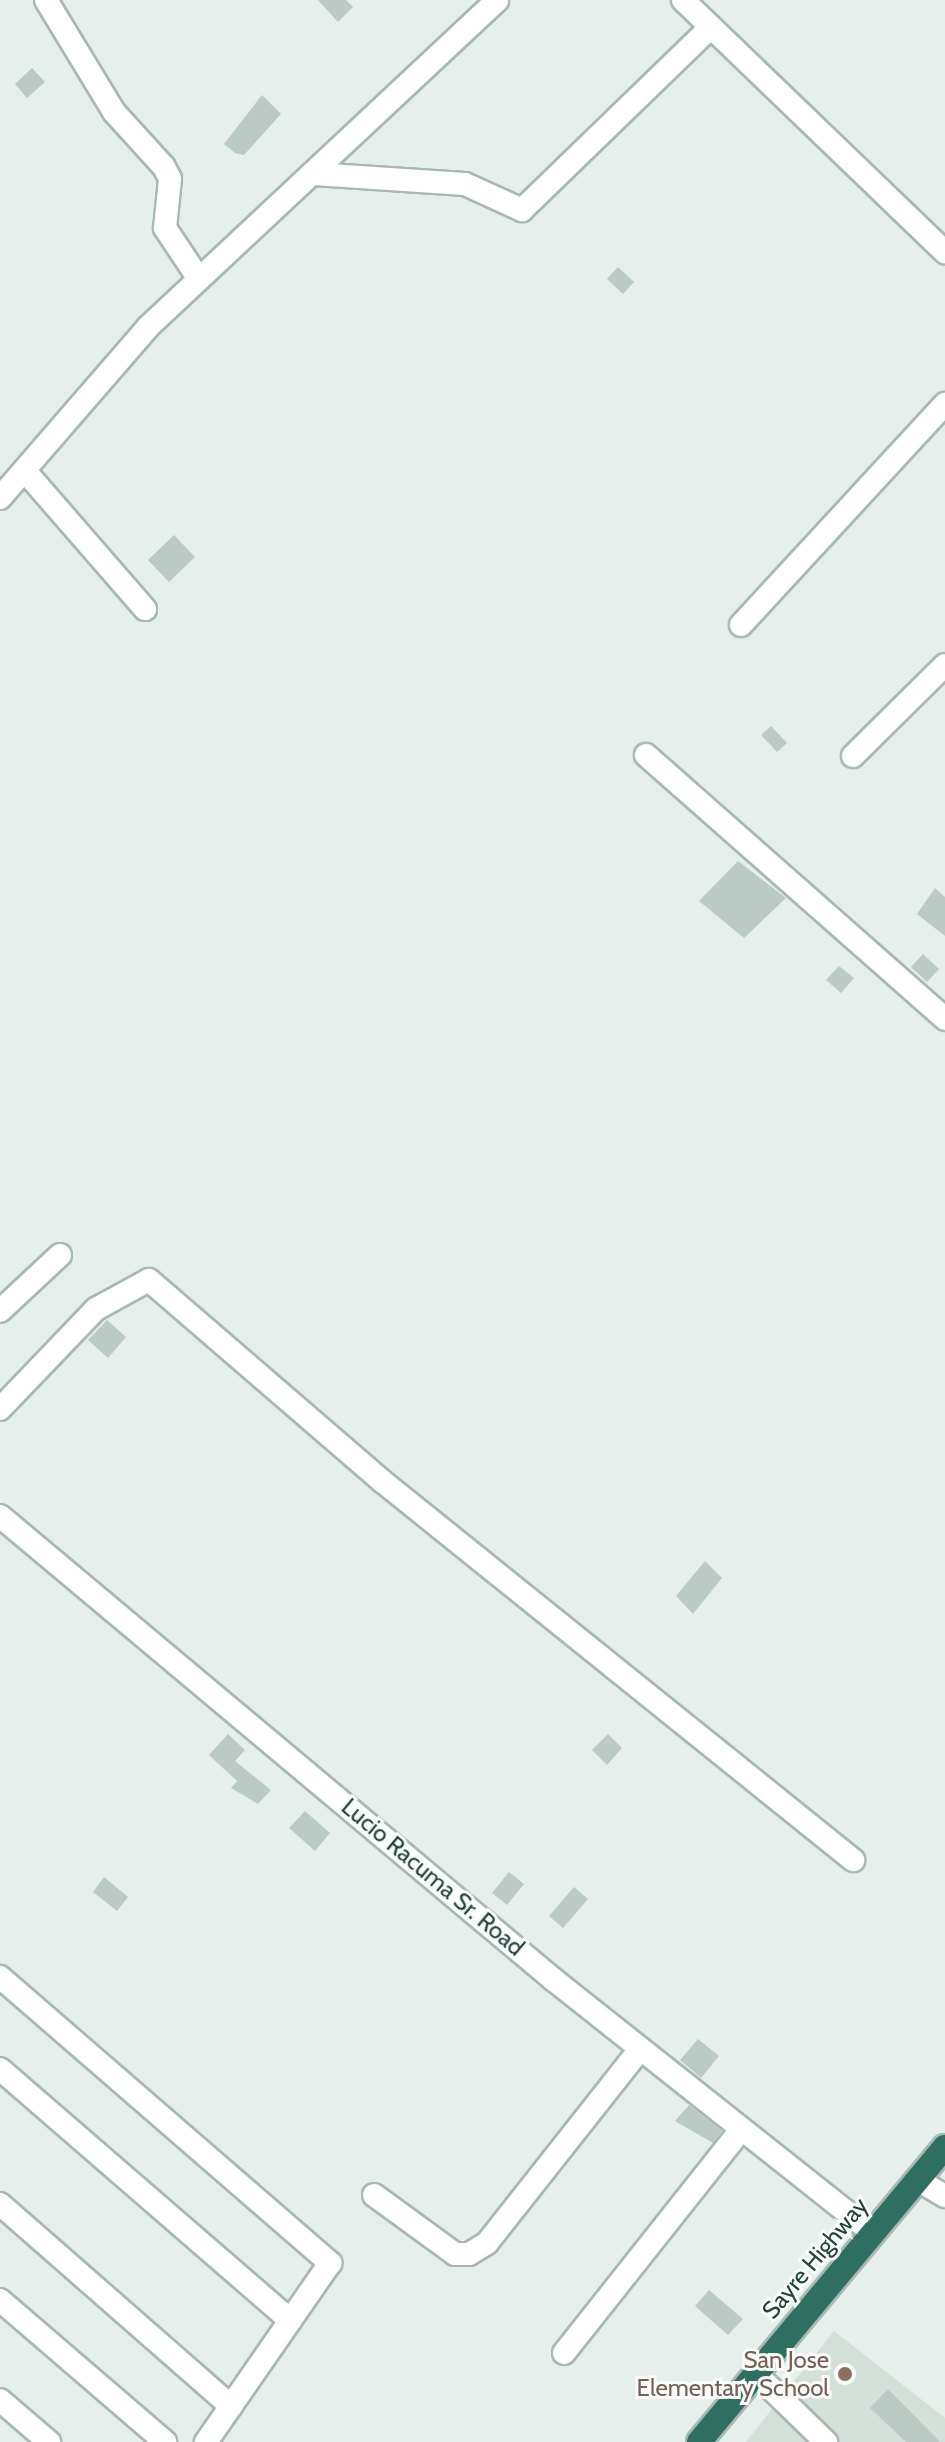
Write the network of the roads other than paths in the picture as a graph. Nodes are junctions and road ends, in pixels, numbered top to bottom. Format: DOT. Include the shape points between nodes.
graph roads {
  1 [pos="46,0"];
  2 [pos="497,0"];
  3 [pos="683,0"];
  4 [pos="711,27"];
  5 [pos="314,174"];
  6 [pos="945,252"];
  7 [pos="199,279"];
  8 [pos="945,404"];
  9 [pos="25,471"];
  10 [pos="0,498"];
  11 [pos="145,609"];
  12 [pos="741,625"];
  13 [pos="945,665"];
  14 [pos="646,755"];
  15 [pos="853,756"];
  16 [pos="945,1019"];
  17 [pos="60,1255"];
  18 [pos="0,1311"];
  19 [pos="0,1409"];
  20 [pos="0,1516"];
  21 [pos="853,1860"];
  22 [pos="0,1977"];
  23 [pos="640,2049"];
  24 [pos="0,2069"];
  25 [pos="741,2130"];
  26 [pos="945,2147"];
  27 [pos="918,2180"];
  28 [pos="374,2195"];
  29 [pos="945,2196"];
  30 [pos="0,2204"];
  31 [pos="872,2232"];
  32 [pos="0,2300"];
  33 [pos="290,2320"];
  34 [pos="564,2353"];
  35 [pos="756,2374"];
  36 [pos="0,2400"];
  37 [pos="231,2406"];
  38 [pos="49,2442"];
  39 [pos="165,2442"];
  40 [pos="206,2442"];
  41 [pos="699,2442"];
  42 [pos="826,2442"];
  1 -- 7 [label="street" via="114,112 164,167 170,179 165,228"];
  2 -- 5 [label="street"];
  3 -- 4 [label="street"];
  4 -- 5 [label="street" via="522,210 465,184"];
  4 -- 6 [label="street"];
  5 -- 7 [label="street"];
  7 -- 9 [label="street" via="148,327"];
  8 -- 12 [label="street"];
  9 -- 10 [label="street"];
  9 -- 11 [label="street"];
  13 -- 15 [label="street"];
  14 -- 16 [label="street"];
  17 -- 18 [label="street"];
  19 -- 21 [label="street" via="96,1309 149,1280 382,1481"];
  20 -- 23 [label="street, Lucio Racuma Sr. Road"];
  22 -- 33 [label="street" via="330,2263"];
  23 -- 25 [label="street, Lucio Racuma Sr. Road"];
  23 -- 28 [label="street" via="487,2243 469,2254 455,2254"];
  24 -- 33 [label="street"];
  25 -- 31 [label="street, Lucio Racuma Sr. Road"];
  25 -- 34 [label="street"];
  26 -- 27 [label="highway, Sayre Highway"];
  27 -- 29 [label="street"];
  27 -- 31 [label="highway, Sayre Highway"];
  30 -- 37 [label="street"];
  31 -- 35 [label="highway, Sayre Highway"];
  32 -- 39 [label="street"];
  33 -- 37 [label="street"];
  35 -- 41 [label="highway, Sayre Highway"];
  35 -- 42 [label="street"];
  36 -- 38 [label="street"];
  37 -- 40 [label="street"];
}
